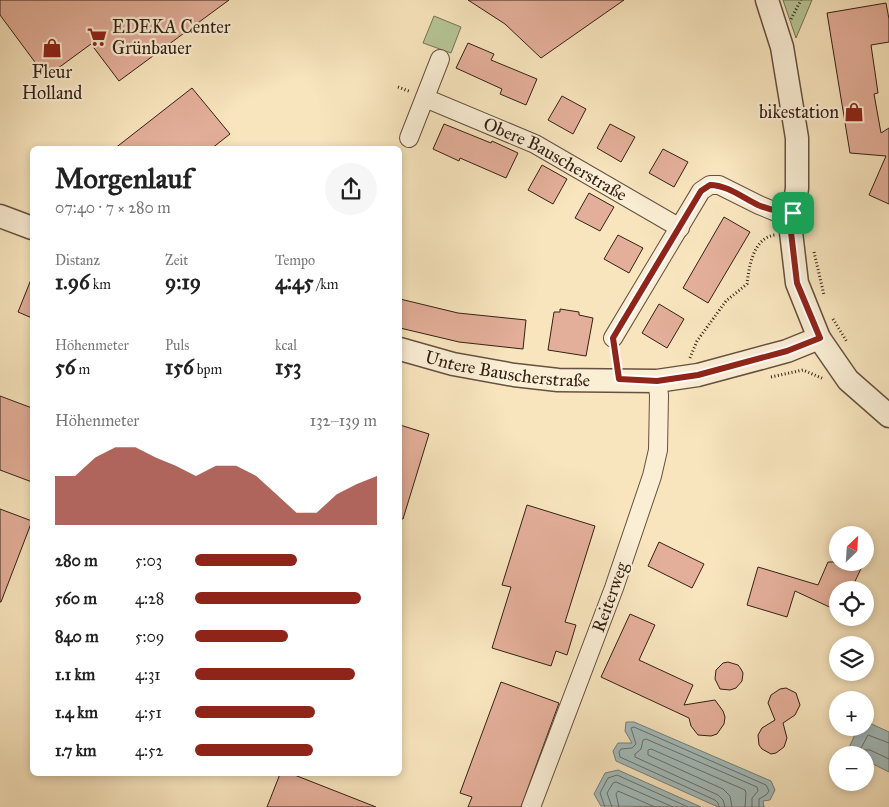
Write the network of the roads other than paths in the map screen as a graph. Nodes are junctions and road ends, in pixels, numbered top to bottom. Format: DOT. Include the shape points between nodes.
graph roads {
  1 [pos="767,0"];
  2 [pos="440,59"];
  3 [pos="425,98"];
  4 [pos="409,138"];
  5 [pos="0,216"];
  6 [pos="792,223"];
  7 [pos="30,227"];
  8 [pos="680,228"];
  9 [pos="613,338"];
  10 [pos="820,338"];
  11 [pos="402,350"];
  12 [pos="657,381"];
  13 [pos="889,416"];
  14 [pos="531,807"];
  1 -- 6 [label="street" via="782,47 796,138 797,188"];
  2 -- 3 [label="street"];
  3 -- 4 [label="street"];
  3 -- 8 [label="street, Obere Bauscherstraße" via="535,144"];
  5 -- 7 [label="street"];
  6 -- 8 [label="street" via="719,185 710,185 701,191"];
  6 -- 10 [label="street" via="797,283"];
  8 -- 9 [label="street"];
  10 -- 12 [label="street, Untere Bauscherstraße" via="787,351 698,375"];
  10 -- 13 [label="street" via="848,380"];
  11 -- 12 [label="street, Untere Bauscherstraße" via="453,364 514,375 558,380"];
  12 -- 14 [label="street, Reiterweg" via="658,450 652,476 614,588"];
}
